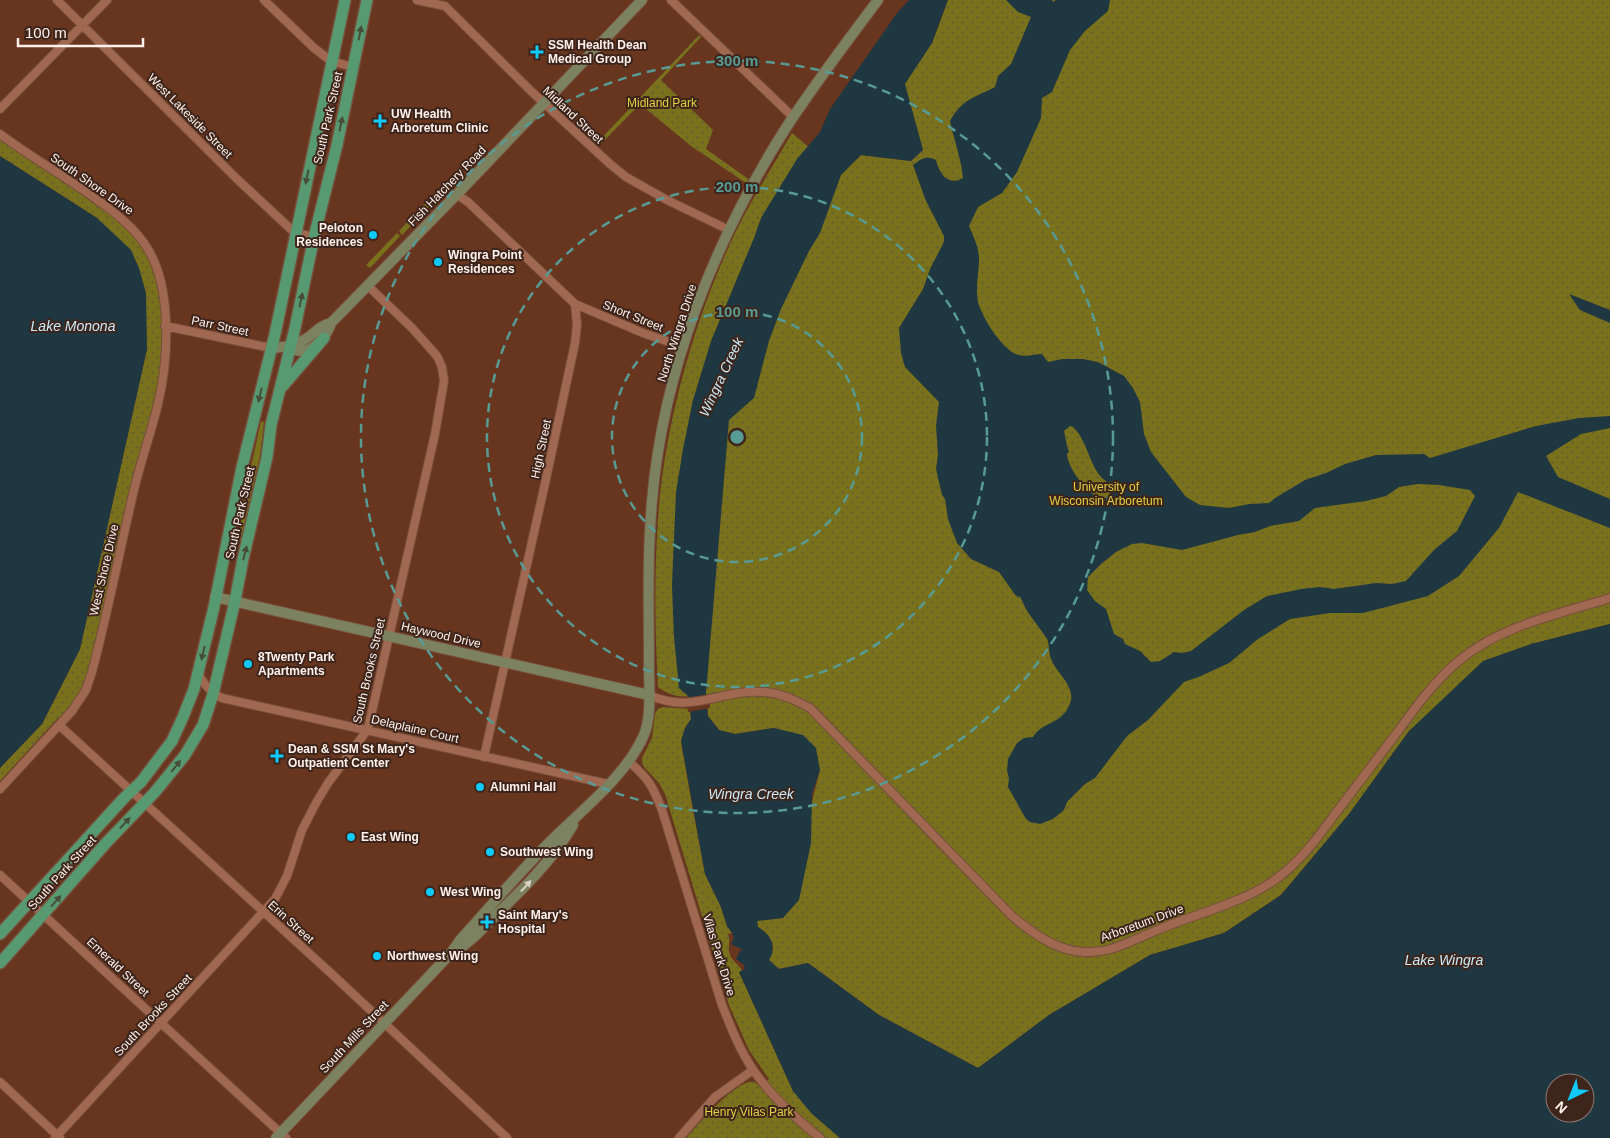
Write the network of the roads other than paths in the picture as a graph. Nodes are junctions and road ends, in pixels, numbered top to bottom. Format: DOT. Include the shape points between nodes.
graph roads {
  1 [pos="57,0"];
  2 [pos="107,0"];
  3 [pos="264,0"];
  4 [pos="345,0"];
  5 [pos="367,0"];
  6 [pos="417,0"];
  7 [pos="642,0"];
  8 [pos="671,0"];
  9 [pos="878,0"];
  10 [pos="437,2"];
  11 [pos="83,25"];
  12 [pos="331,61"];
  13 [pos="353,67"];
  14 [pos="544,102"];
  15 [pos="0,109"];
  16 [pos="793,117"];
  17 [pos="0,134"];
  18 [pos="456,194"];
  19 [pos="729,230"];
  20 [pos="295,233"];
  21 [pos="314,237"];
  22 [pos="368,285"];
  23 [pos="575,304"];
  24 [pos="331,323"];
  25 [pos="165,326"];
  26 [pos="324,338"];
  27 [pos="289,347"];
  28 [pos="684,347"];
  29 [pos="271,348"];
  30 [pos="279,391"];
  31 [pos="215,597"];
  32 [pos="1610,598"];
  33 [pos="236,601"];
  34 [pos="389,636"];
  35 [pos="505,662"];
  36 [pos="198,674"];
  37 [pos="213,694"];
  38 [pos="648,696"];
  39 [pos="661,701"];
  40 [pos="647,720"];
  41 [pos="59,725"];
  42 [pos="368,729"];
  43 [pos="484,757"];
  44 [pos="628,761"];
  45 [pos="608,784"];
  46 [pos="0,789"];
  47 [pos="132,791"];
  48 [pos="145,803"];
  49 [pos="0,874"];
  50 [pos="30,902"];
  51 [pos="263,912"];
  52 [pos="44,914"];
  53 [pos="0,934"];
  54 [pos="0,963"];
  55 [pos="161,1023"];
  56 [pos="385,1023"];
  57 [pos="753,1070"];
  58 [pos="0,1082"];
  59 [pos="281,1136"];
  60 [pos="58,1137"];
  61 [pos="507,1138"];
  62 [pos="679,1138"];
  63 [pos="820,1138"];
  1 -- 11 [label="street, West Lakeside Street"];
  2 -- 11 [label="street"];
  3 -- 12 [label="street"];
  4 -- 12 [label="main road, South Park Street"];
  13 -- 5 [label="main road, South Park Street, one-way"];
  6 -- 10 [label="street, Midland Street"];
  7 -- 14 [label="street, Fish Hatchery Road"];
  8 -- 16 [label="street"];
  9 -- 16 [label="street, North Wingra Drive"];
  10 -- 14 [label="street, Midland Street" via="445,6"];
  11 -- 15 [label="street"];
  11 -- 20 [label="street, West Lakeside Street"];
  12 -- 13 [label="street"];
  12 -- 20 [label="main road, South Park Street, one-way"];
  21 -- 13 [label="main road, South Park Street, one-way"];
  14 -- 18 [label="street, Fish Hatchery Road"];
  14 -- 19 [label="street, Midland Street" via="626,177"];
  16 -- 19 [label="street, North Wingra Drive"];
  17 -- 25 [label="street, South Shore Drive" via="131,226 155,261 165,302"];
  18 -- 22 [label="street, Fish Hatchery Road"];
  18 -- 23 [label="street"];
  19 -- 28 [label="street, North Wingra Drive" via="706,281"];
  20 -- 21 [label="street"];
  20 -- 29 [label="main road, South Park Street"];
  27 -- 21 [label="main road, South Park Street, one-way"];
  22 -- 24 [label="street, Fish Hatchery Road"];
  22 -- 34 [label="street, South Brooks Street" via="437,356 444,381"];
  23 -- 28 [label="street, Short Street"];
  23 -- 35 [label="street, High Street" via="575,343"];
  24 -- 26 [label="street, Fish Hatchery Road"];
  24 -- 27 [label="street, Fish Hatchery Road"];
  25 -- 29 [label="street, Parr Street"];
  25 -- 41 [label="street, West Shore Drive" via="165,358 158,403 137,476 92,672 79,701"];
  26 -- 27 [label="street, Fish Hatchery Road" via="304,351"];
  26 -- 30 [label="main road"];
  27 -- 29 [label="street, Fish Hatchery Road"];
  27 -- 30 [label="main road, South Park Street"];
  28 -- 38 [label="street, North Wingra Drive" via="666,412 655,472 648,561"];
  29 -- 31 [label="main road, South Park Street, one-way"];
  33 -- 30 [label="main road, South Park Street, one-way"];
  31 -- 33 [label="street, Haywood Drive"];
  31 -- 36 [label="main road, South Park Street, one-way"];
  32 -- 39 [label="street, Arboretum Drive" via="1524,624 1461,658 1410,714 1303,855 1280,876 1252,894 1226,905 1111,949 1086,953 1061,948 1034,934 1012,916 810,708 785,695 762,692 686,704"];
  33 -- 34 [label="street, Haywood Drive"];
  33 -- 37 [label="main road, South Park Street"];
  34 -- 35 [label="street, Haywood Drive"];
  34 -- 42 [label="street, South Brooks Street"];
  35 -- 38 [label="street, Haywood Drive"];
  35 -- 43 [label="street, High Street"];
  36 -- 37 [label="street"];
  36 -- 47 [label="main road, South Park Street" via="172,741"];
  37 -- 42 [label="street, Delaplaine Court"];
  48 -- 37 [label="main road, South Park Street, one-way" via="185,754 203,725"];
  38 -- 39 [label="street, Haywood Drive"];
  38 -- 40 [label="street, North Wingra Drive"];
  40 -- 44 [label="street, South Mills Street" via="645,734"];
  41 -- 46 [label="street, West Shore Drive"];
  41 -- 47 [label="street, Erin Street"];
  42 -- 43 [label="street, Delaplaine Court"];
  42 -- 51 [label="street, South Brooks Street" via="319,797 302,830 287,876 275,899"];
  43 -- 45 [label="street, Delaplaine Court"];
  44 -- 45 [label="street, South Mills Street"];
  44 -- 57 [label="street, Vilas Park Drive" via="653,788 722,1005 733,1034"];
  45 -- 56 [label="street, South Mills Street" via="578,817 564,841 535,876 474,936 451,953"];
  47 -- 48 [label="street, Erin Street"];
  47 -- 50 [label="main road, South Park Street"];
  48 -- 51 [label="street, Erin Street"];
  52 -- 48 [label="main road, South Park Street, one-way"];
  49 -- 50 [label="street, Emerald Street"];
  50 -- 52 [label="street, Emerald Street"];
  50 -- 53 [label="main road, South Park Street"];
  51 -- 55 [label="street, South Brooks Street"];
  51 -- 56 [label="street, Erin Street"];
  52 -- 54 [label="main road, South Park Street"];
  52 -- 55 [label="street, Emerald Street"];
  55 -- 59 [label="street, Emerald Street"];
  55 -- 60 [label="street, South Brooks Street"];
  56 -- 59 [label="street, South Mills Street"];
  56 -- 61 [label="street, Erin Street"];
  57 -- 62 [label="street" via="715,1097"];
  57 -- 63 [label="street, Vilas Park Drive"];
  58 -- 60 [label="street"];
}
